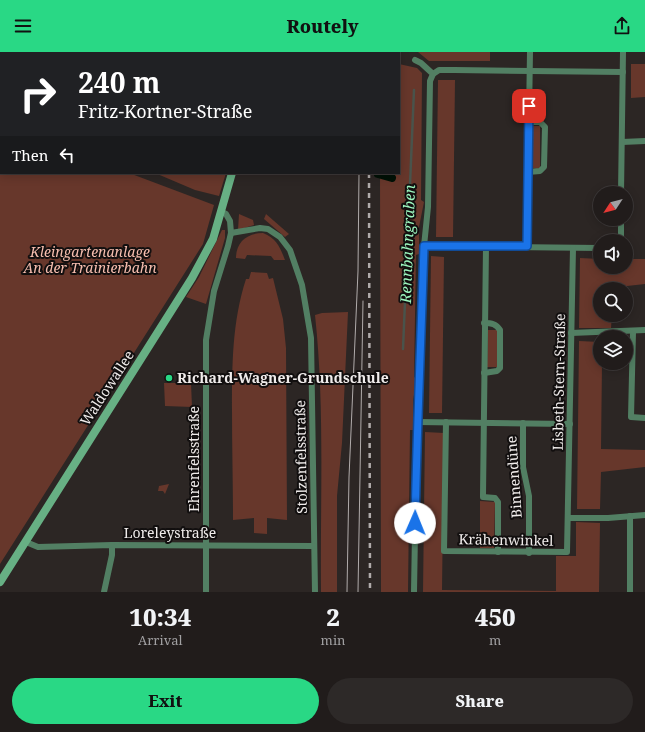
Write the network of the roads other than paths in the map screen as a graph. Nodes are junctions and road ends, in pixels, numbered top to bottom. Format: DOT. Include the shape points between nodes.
graph roads {
  1 [pos="530,52"];
  2 [pos="624,52"];
  3 [pos="415,60"];
  4 [pos="530,71"];
  5 [pos="623,72"];
  6 [pos="433,74"];
  7 [pos="529,122"];
  8 [pos="645,141"];
  9 [pos="622,142"];
  10 [pos="528,172"];
  11 [pos="232,174"];
  12 [pos="621,186"];
  13 [pos="222,212"];
  14 [pos="231,233"];
  15 [pos="424,246"];
  16 [pos="486,246"];
  17 [pos="527,246"];
  18 [pos="573,248"];
  19 [pos="593,248"];
  20 [pos="484,323"];
  21 [pos="645,330"];
  22 [pos="633,332"];
  23 [pos="571,333"];
  24 [pos="593,333"];
  25 [pos="632,370"];
  26 [pos="484,373"];
  27 [pos="645,418"];
  28 [pos="417,422"];
  29 [pos="446,422"];
  30 [pos="484,423"];
  31 [pos="523,423"];
  32 [pos="570,424"];
  33 [pos="645,515"];
  34 [pos="630,516"];
  35 [pos="568,518"];
  36 [pos="26,542"];
  37 [pos="112,545"];
  38 [pos="206,545"];
  39 [pos="314,546"];
  40 [pos="498,552"];
  41 [pos="529,553"];
  42 [pos="0,582"];
  43 [pos="104,592"];
  44 [pos="206,592"];
  45 [pos="315,592"];
  46 [pos="414,592"];
  47 [pos="630,592"];
  1 -- 4 [label="street"];
  2 -- 5 [label="street"];
  3 -- 6 [label="street"];
  4 -- 5 [label="street"];
  4 -- 6 [label="street" via="439,70"];
  4 -- 7 [label="street"];
  5 -- 9 [label="street"];
  6 -- 15 [label="street" via="430,81 428,207"];
  7 -- 10 [label="street"];
  7 -- 10 [label="street" via="540,122 545,127 544,167 540,171"];
  8 -- 9 [label="street"];
  9 -- 12 [label="street"];
  10 -- 17 [label="street"];
  11 -- 13 [label="street, Waldowallee"];
  13 -- 14 [label="street, Ehrenfelsstraße" via="230,221"];
  13 -- 36 [label="street, Waldowallee" via="210,247 192,278"];
  14 -- 38 [label="street, Ehrenfelsstraße" via="214,291 206,340"];
  14 -- 39 [label="street, Stolzenfelsstraße" via="260,228 268,229 280,236 290,250 302,285 312,338"];
  15 -- 16 [label="street"];
  15 -- 28 [label="street"];
  16 -- 17 [label="street"];
  16 -- 20 [label="street"];
  17 -- 18 [label="street"];
  18 -- 19 [label="street"];
  18 -- 23 [label="street, Lisbeth-Stern-Straße"];
  20 -- 26 [label="street"];
  20 -- 26 [label="street" via="492,323 500,330 500,368"];
  21 -- 22 [label="street"];
  23 -- 24 [label="street"];
  23 -- 32 [label="street, Lisbeth-Stern-Straße"];
  25 -- 27 [label="street" via="631,417"];
  26 -- 30 [label="street"];
  28 -- 29 [label="street"];
  28 -- 46 [label="street"];
  29 -- 30 [label="street"];
  29 -- 40 [label="street, Krähenwinkel" via="444,552"];
  30 -- 31 [label="street"];
  30 -- 40 [label="street" via="483,497 495,498 498,502"];
  31 -- 32 [label="street"];
  31 -- 41 [label="street, Binnendüne" via="522,467 529,496"];
  32 -- 35 [label="street, Lisbeth-Stern-Straße"];
  33 -- 34 [label="street"];
  34 -- 35 [label="street"];
  34 -- 47 [label="street"];
  35 -- 41 [label="street, Krähenwinkel" via="567,552"];
  36 -- 37 [label="street, Loreleystraße" via="38,546"];
  36 -- 42 [label="street, Waldowallee"];
  37 -- 38 [label="street, Loreleystraße"];
  37 -- 43 [label="street"];
  38 -- 39 [label="street, Loreleystraße"];
  38 -- 44 [label="street, Ehrenfelsstraße"];
  39 -- 45 [label="street, Stolzenfelsstraße"];
  40 -- 41 [label="street, Krähenwinkel"];
}
